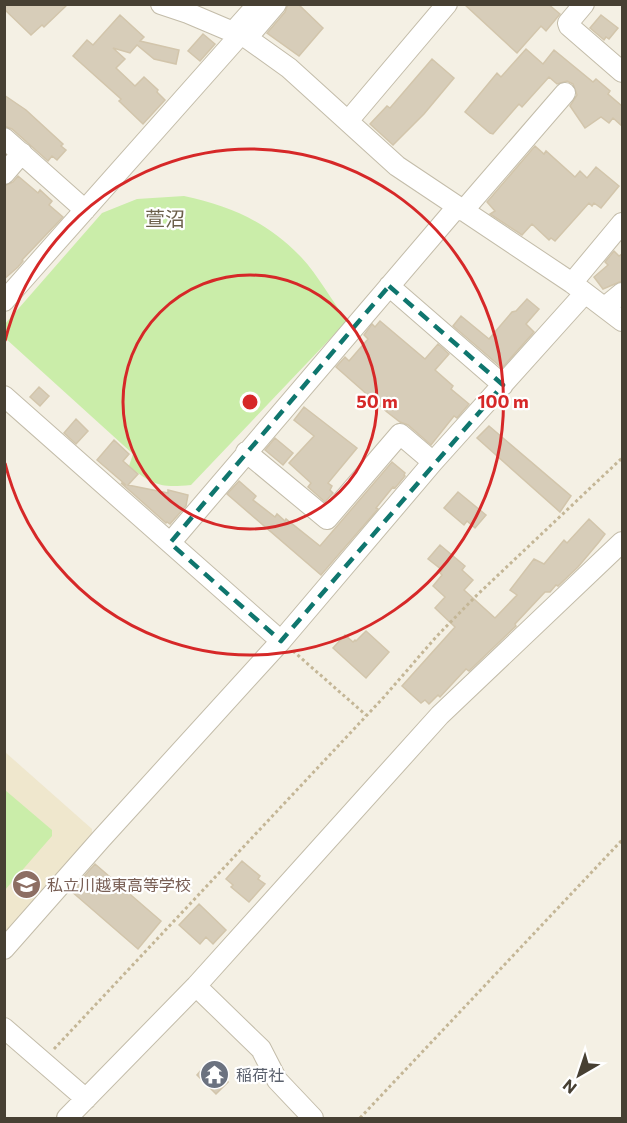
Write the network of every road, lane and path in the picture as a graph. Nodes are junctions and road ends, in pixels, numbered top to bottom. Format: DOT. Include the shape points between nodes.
graph roads {
  1 [pos="161,4"];
  2 [pos="258,4"];
  3 [pos="276,4"];
  4 [pos="447,4"];
  5 [pos="584,4"];
  6 [pos="240,35"];
  7 [pos="622,72"];
  8 [pos="565,93"];
  9 [pos="348,121"];
  10 [pos="4,138"];
  11 [pos="22,153"];
  12 [pos="4,174"];
  13 [pos="460,209"];
  14 [pos="85,210"];
  15 [pos="622,223"];
  16 [pos="389,286"];
  17 [pos="578,288"];
  18 [pos="622,293"];
  19 [pos="4,301"];
  20 [pos="605,307"];
  21 [pos="622,321"];
  22 [pos="503,386"];
  23 [pos="4,396"];
  24 [pos="246,452"];
  25 [pos="622,458"];
  26 [pos="433,462"];
  27 [pos="622,542"];
  28 [pos="170,543"];
  29 [pos="281,641"];
  30 [pos="366,715"];
  31 [pos="622,840"];
  32 [pos="4,949"];
  33 [pos="196,986"];
  34 [pos="4,1028"];
  35 [pos="42,1061"];
  36 [pos="86,1099"];
  37 [pos="67,1119"];
  38 [pos="314,1119"];
  39 [pos="360,1119"];
  1 -- 6 [label="street"];
  2 -- 6 [label="street"];
  3 -- 6 [label="street"];
  4 -- 9 [label="street"];
  5 -- 7 [label="street" via="569,26"];
  6 -- 9 [label="street" via="289,68"];
  6 -- 14 [label="street"];
  8 -- 13 [label="street"];
  9 -- 13 [label="street" via="397,166"];
  10 -- 11 [label="street"];
  11 -- 12 [label="street"];
  11 -- 14 [label="street"];
  13 -- 16 [label="street"];
  13 -- 17 [label="street"];
  14 -- 19 [label="street"];
  15 -- 17 [label="street"];
  16 -- 22 [label="street"];
  16 -- 24 [label="street"];
  17 -- 20 [label="street"];
  17 -- 22 [label="street"];
  18 -- 20 [label="street"];
  20 -- 21 [label="street"];
  22 -- 26 [label="street"];
  23 -- 28 [label="street"];
  24 -- 26 [label="street" via="327,519 400,434"];
  24 -- 28 [label="street"];
  25 -- 30 [label="path" via="436,637"];
  26 -- 29 [label="street"];
  27 -- 33 [label="street" via="440,716"];
  28 -- 29 [label="street"];
  29 -- 30 [label="path"];
  29 -- 32 [label="street"];
  30 -- 35 [label="path"];
  31 -- 39 [label="path"];
  33 -- 36 [label="street"];
  33 -- 38 [label="street" via="261,1049 277,1080"];
  34 -- 35 [label="street"];
  35 -- 36 [label="street"];
  36 -- 37 [label="street"];
}
